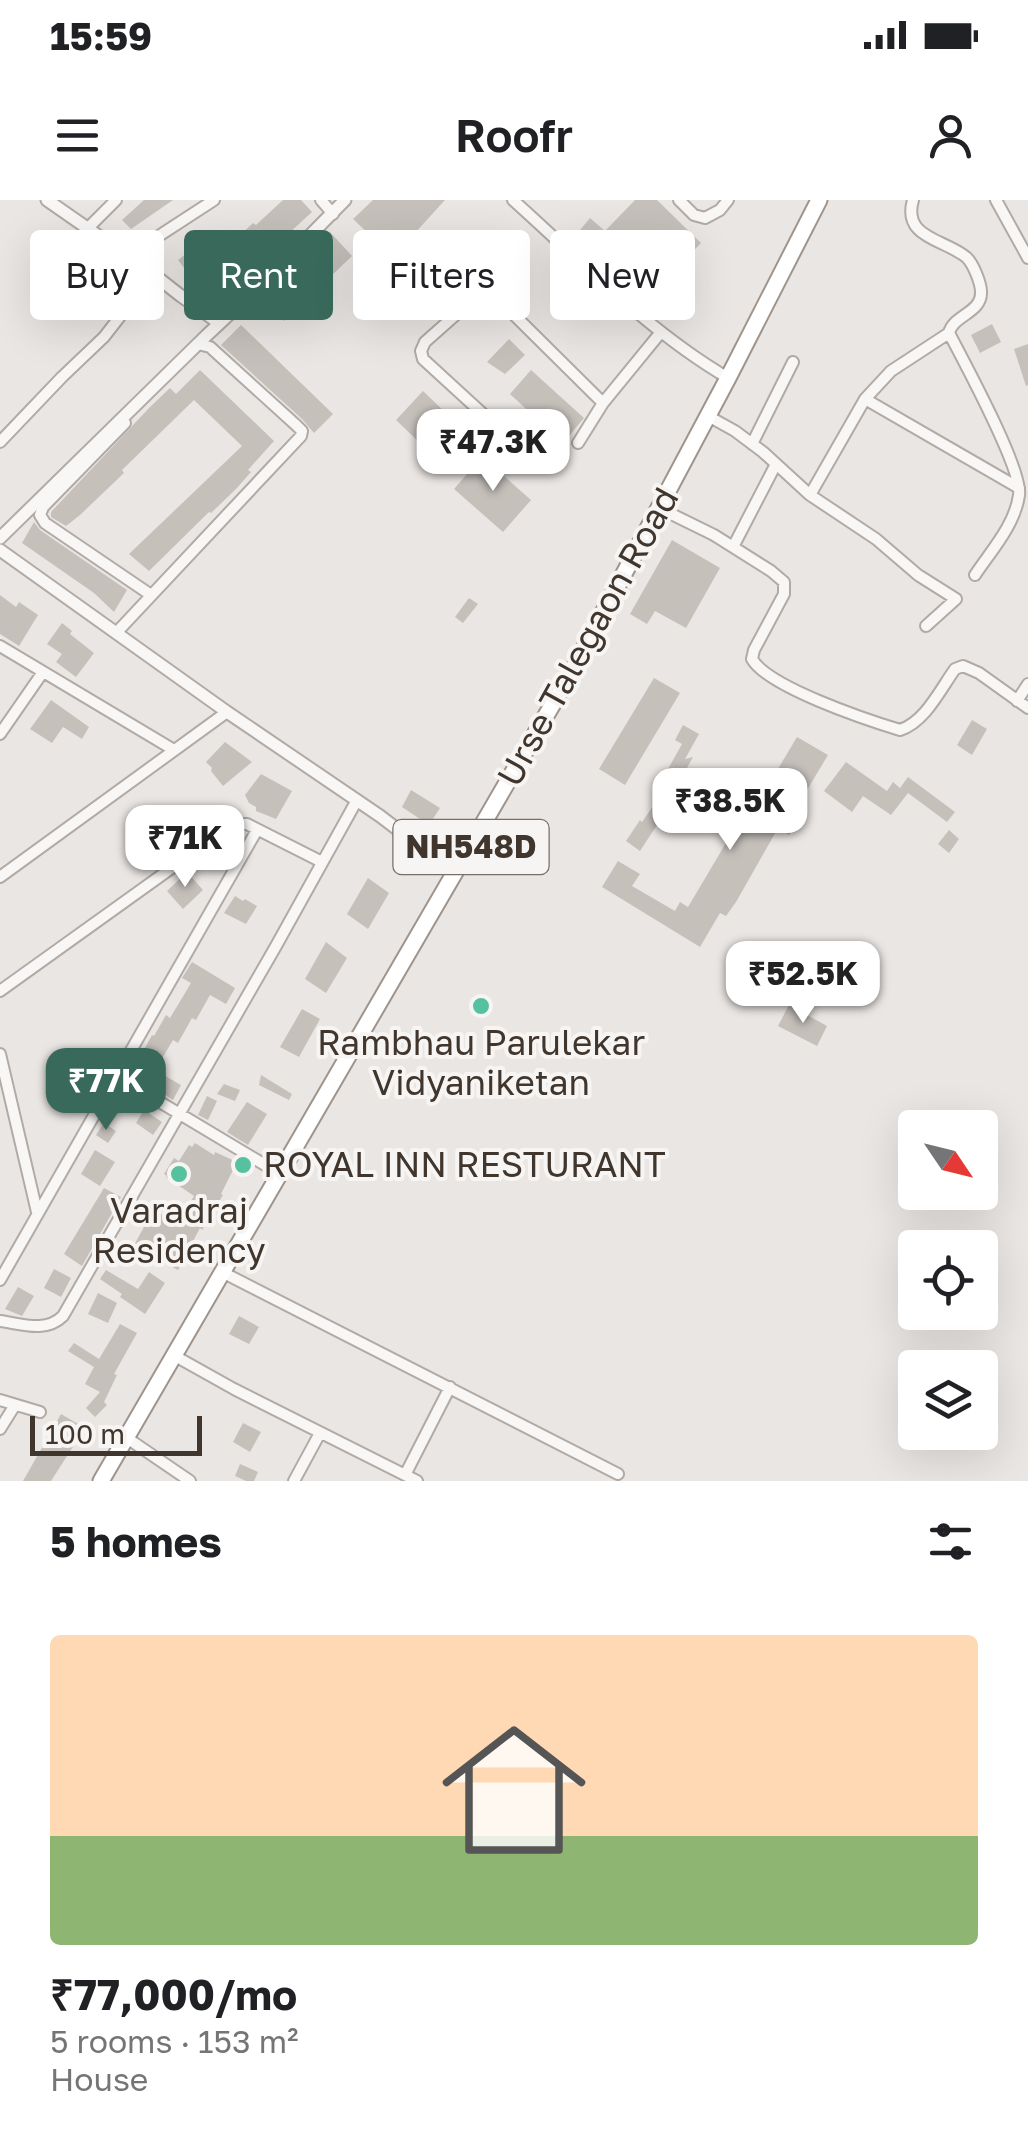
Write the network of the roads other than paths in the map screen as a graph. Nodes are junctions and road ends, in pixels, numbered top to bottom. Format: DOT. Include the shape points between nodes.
graph roads {
  1 [pos="48,200"];
  2 [pos="116,200"];
  3 [pos="214,200"];
  4 [pos="321,200"];
  5 [pos="345,200"];
  6 [pos="514,200"];
  7 [pos="679,200"];
  8 [pos="728,200"];
  9 [pos="818,200"];
  10 [pos="913,200"];
  11 [pos="996,200"];
  12 [pos="334,214"];
  13 [pos="88,228"];
  14 [pos="91,230"];
  15 [pos="164,233"];
  16 [pos="1028,258"];
  17 [pos="164,282"];
  18 [pos="117,320"];
  19 [pos="219,323"];
  20 [pos="661,332"];
  21 [pos="949,333"];
  22 [pos="198,344"];
  23 [pos="793,362"];
  24 [pos="728,378"];
  25 [pos="161,386"];
  26 [pos="865,399"];
  27 [pos="603,403"];
  28 [pos="708,416"];
  29 [pos="0,442"];
  30 [pos="578,443"];
  31 [pos="752,444"];
  32 [pos="518,447"];
  33 [pos="776,464"];
  34 [pos="1019,488"];
  35 [pos="810,495"];
  36 [pos="659,508"];
  37 [pos="0,538"];
  38 [pos="733,547"];
  39 [pos="0,550"];
  40 [pos="975,576"];
  41 [pos="151,596"];
  42 [pos="926,626"];
  43 [pos="118,632"];
  44 [pos="0,646"];
  45 [pos="43,672"];
  46 [pos="1028,684"];
  47 [pos="1017,700"];
  48 [pos="1028,708"];
  49 [pos="227,712"];
  50 [pos="0,734"];
  51 [pos="174,750"];
  52 [pos="356,800"];
  53 [pos="257,830"];
  54 [pos="322,862"];
  55 [pos="456,874"];
  56 [pos="0,877"];
  57 [pos="0,991"];
  58 [pos="0,1054"];
  59 [pos="118,1076"];
  60 [pos="180,1113"];
  61 [pos="280,1174"];
  62 [pos="38,1212"];
  63 [pos="222,1272"];
  64 [pos="0,1280"];
  65 [pos="0,1321"];
  66 [pos="174,1356"];
  67 [pos="450,1388"];
  68 [pos="0,1400"];
  69 [pos="15,1405"];
  70 [pos="40,1412"];
  71 [pos="0,1429"];
  72 [pos="320,1432"];
  73 [pos="127,1438"];
  74 [pos="618,1474"];
  75 [pos="405,1475"];
  76 [pos="101,1481"];
  77 [pos="190,1481"];
  78 [pos="294,1481"];
  79 [pos="417,1481"];
  1 -- 13 [label="street"];
  2 -- 13 [label="street"];
  3 -- 15 [label="street"];
  4 -- 12 [label="street"];
  5 -- 12 [label="street"];
  6 -- 20 [label="street"];
  7 -- 8 [label="street" via="706,218"];
  9 -- 24 [label="highway, Urse Talegaon Road / NH548D"];
  10 -- 21 [label="street" via="917,228 968,258 980,287 978,304"];
  11 -- 16 [label="street"];
  12 -- 19 [label="street"];
  13 -- 14 [label="street"];
  17 -- 19 [label="street"];
  18 -- 29 [label="street"];
  19 -- 22 [label="street"];
  20 -- 24 [label="street"];
  20 -- 27 [label="street"];
  21 -- 26 [label="street" via="892,371"];
  21 -- 34 [label="street"];
  22 -- 37 [label="street"];
  22 -- 41 [label="street" via="210,347 302,431"];
  23 -- 31 [label="street"];
  24 -- 28 [label="highway, Urse Talegaon Road / NH548D"];
  25 -- 41 [label="street" via="40,515"];
  26 -- 34 [label="street"];
  26 -- 35 [label="street"];
  27 -- 30 [label="street"];
  27 -- 32 [label="street" via="498,299 478,295 421,352"];
  28 -- 31 [label="street"];
  28 -- 36 [label="highway, Urse Talegaon Road / NH548D"];
  31 -- 33 [label="street"];
  33 -- 35 [label="street"];
  33 -- 38 [label="street"];
  34 -- 40 [label="street" via="1014,516"];
  35 -- 42 [label="street" via="956,599"];
  36 -- 38 [label="street"];
  36 -- 55 [label="highway, Urse Talegaon Road / NH548D"];
  38 -- 47 [label="street" via="784,582 752,660 786,687 900,730 921,717 963,666"];
  39 -- 43 [label="street"];
  41 -- 43 [label="street"];
  43 -- 49 [label="street"];
  44 -- 45 [label="street"];
  45 -- 50 [label="street"];
  45 -- 51 [label="street"];
  46 -- 47 [label="street"];
  47 -- 48 [label="street"];
  49 -- 51 [label="street"];
  49 -- 52 [label="street"];
  51 -- 56 [label="street"];
  52 -- 54 [label="street"];
  52 -- 55 [label="street"];
  53 -- 54 [label="street"];
  53 -- 57 [label="street" via="233,824"];
  53 -- 59 [label="street"];
  54 -- 60 [label="street"];
  55 -- 61 [label="highway, Urse Talegaon Road / NH548D"];
  58 -- 62 [label="street"];
  59 -- 60 [label="street"];
  59 -- 62 [label="street"];
  60 -- 61 [label="street"];
  60 -- 65 [label="street" via="63,1316 44,1327"];
  61 -- 63 [label="highway, Urse Talegaon Road / NH548D"];
  62 -- 64 [label="street"];
  63 -- 66 [label="highway, Urse Talegaon Road / NH548D"];
  63 -- 67 [label="street"];
  66 -- 72 [label="street"];
  66 -- 73 [label="highway, Urse Talegaon Road / NH548D"];
  67 -- 74 [label="street"];
  67 -- 75 [label="street"];
  68 -- 69 [label="street"];
  69 -- 70 [label="street"];
  69 -- 71 [label="street"];
  72 -- 75 [label="street"];
  72 -- 78 [label="street"];
  73 -- 76 [label="highway, Urse Talegaon Road / NH548D"];
  73 -- 77 [label="street"];
  75 -- 79 [label="street"];
}
